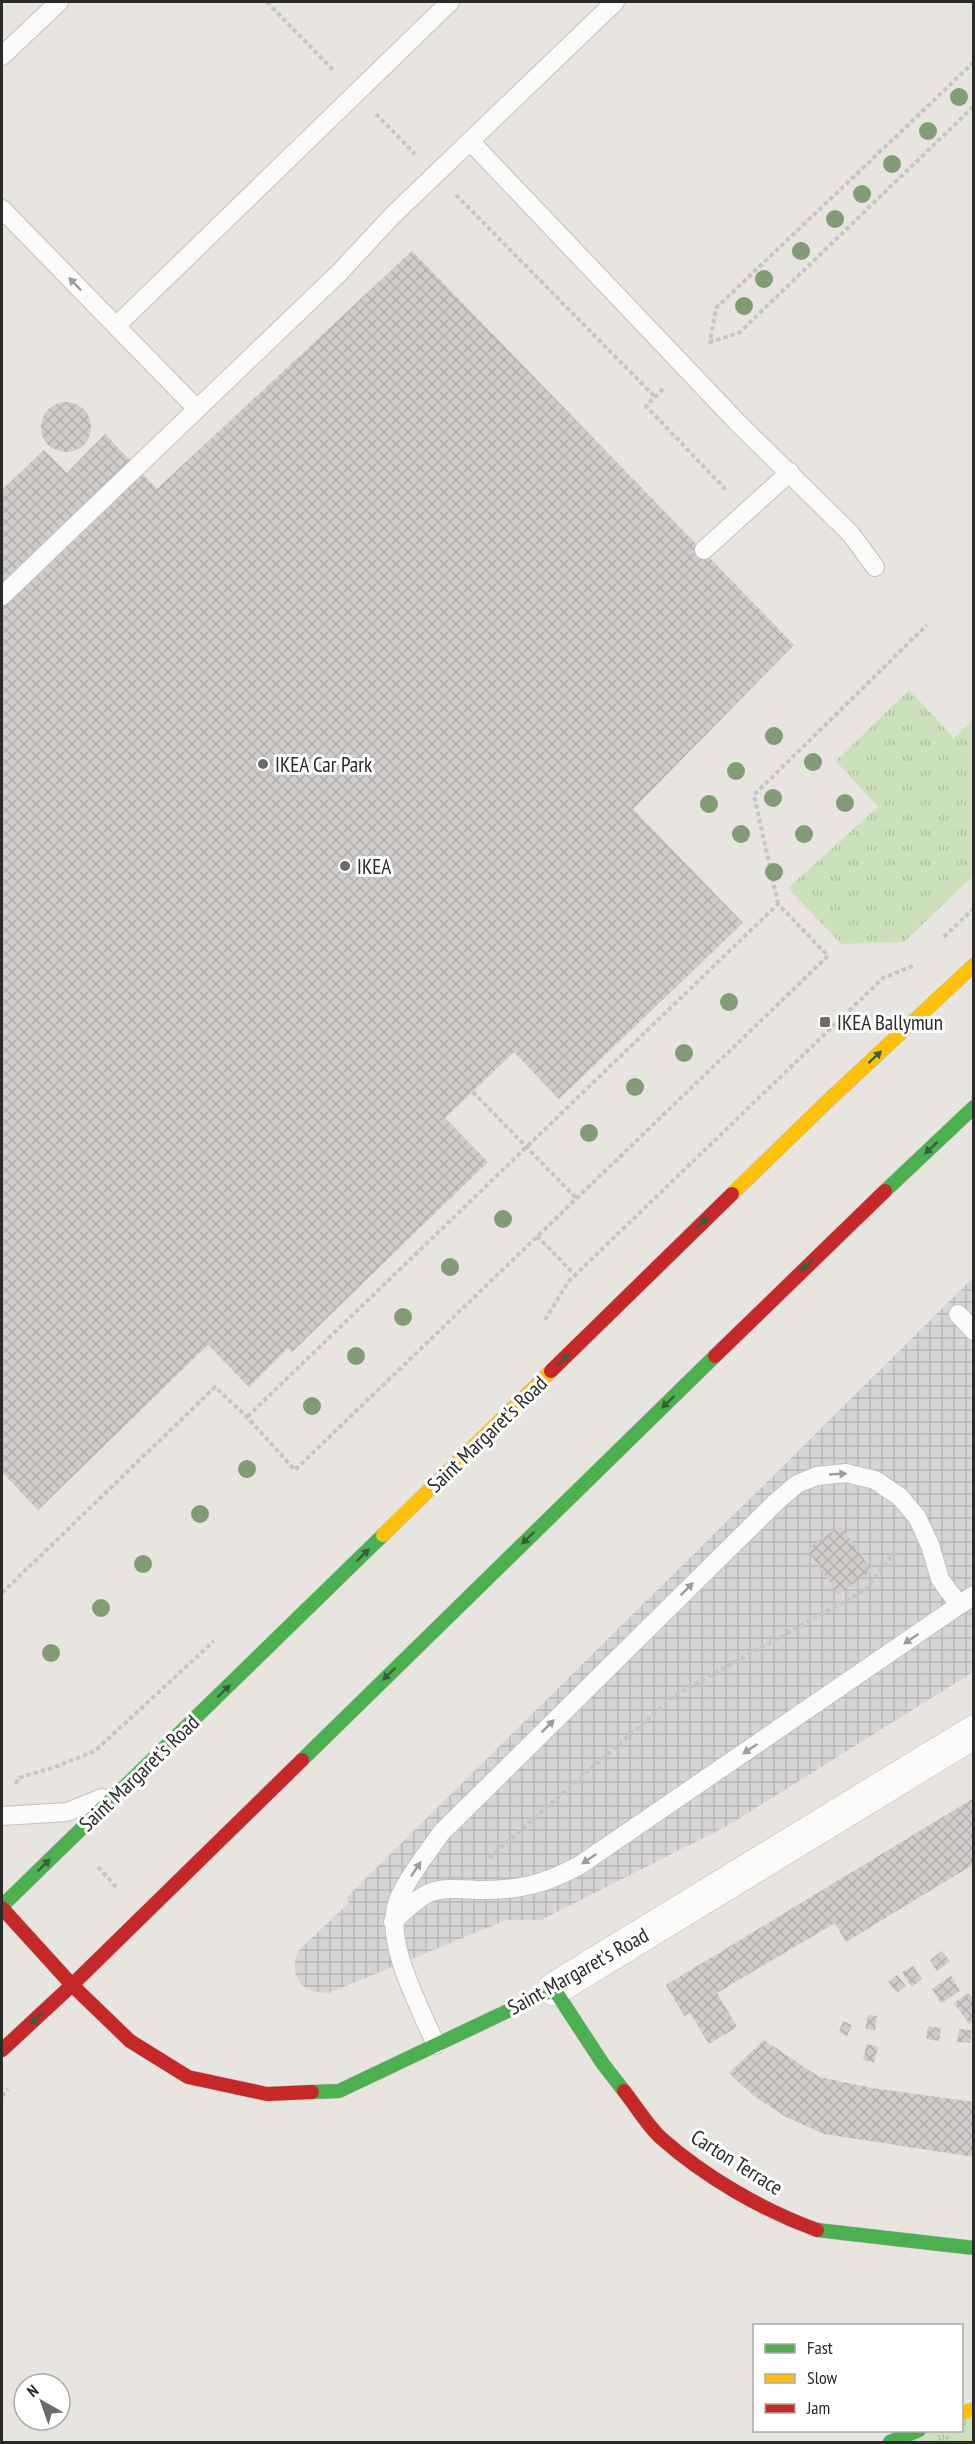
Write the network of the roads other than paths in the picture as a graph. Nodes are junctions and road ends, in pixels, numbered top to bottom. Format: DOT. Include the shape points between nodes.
graph roads {
  1 [pos="58,2"];
  2 [pos="450,2"];
  3 [pos="615,2"];
  4 [pos="2,56"];
  5 [pos="470,141"];
  6 [pos="2,209"];
  7 [pos="116,326"];
  8 [pos="197,409"];
  9 [pos="790,472"];
  10 [pos="704,550"];
  11 [pos="875,567"];
  12 [pos="2,596"];
  13 [pos="974,965"];
  14 [pos="974,1107"];
  15 [pos="958,1314"];
  16 [pos="974,1331"];
  17 [pos="966,1600"];
  18 [pos="974,1732"];
  19 [pos="122,1790"];
  20 [pos="4,1816"];
  21 [pos="2,1907"];
  22 [pos="393,1922"];
  23 [pos="72,1985"];
  24 [pos="554,1989"];
  25 [pos="436,2045"];
  26 [pos="2,2050"];
  27 [pos="974,2248"];
  28 [pos="914,2432"];
  29 [pos="890,2442"];
  1 -- 4 [label="lane"];
  2 -- 7 [label="lane"];
  3 -- 5 [label="lane"];
  5 -- 8 [label="lane"];
  5 -- 9 [label="lane" via="738,423"];
  7 -- 6 [label="lane, one-way"];
  7 -- 8 [label="lane"];
  8 -- 12 [label="lane"];
  9 -- 10 [label="lane"];
  9 -- 11 [label="lane" via="851,534"];
  19 -- 13 [label="main road, Saint Margaret's Road, one-way" via="832,1096"];
  14 -- 23 [label="main road, one-way" via="832,1241"];
  15 -- 16 [label="lane"];
  17 -- 22 [label="lane, one-way" via="580,1865 553,1880 524,1888 430,1893"];
  22 -- 17 [label="lane, one-way" via="398,1900 441,1833 797,1484 817,1476 846,1473 875,1480 900,1497 917,1517 940,1579"];
  18 -- 24 [label="street, Saint Margaret's Road"];
  19 -- 20 [label="lane" via="67,1812"];
  21 -- 19 [label="main road, Saint Margaret's Road, one-way"];
  21 -- 23 [label="main road, Saint Margaret's Road"];
  22 -- 25 [label="lane" via="397,1952"];
  23 -- 25 [label="main road, Saint Margaret's Road" via="130,2041 189,2077 267,2094 339,2091"];
  23 -- 26 [label="main road, one-way"];
  24 -- 25 [label="main road, Saint Margaret's Road"];
  24 -- 27 [label="main road, Carton Terrace" via="603,2064 660,2137 711,2176 816,2230"];
  28 -- 29 [label="main road"];
}
